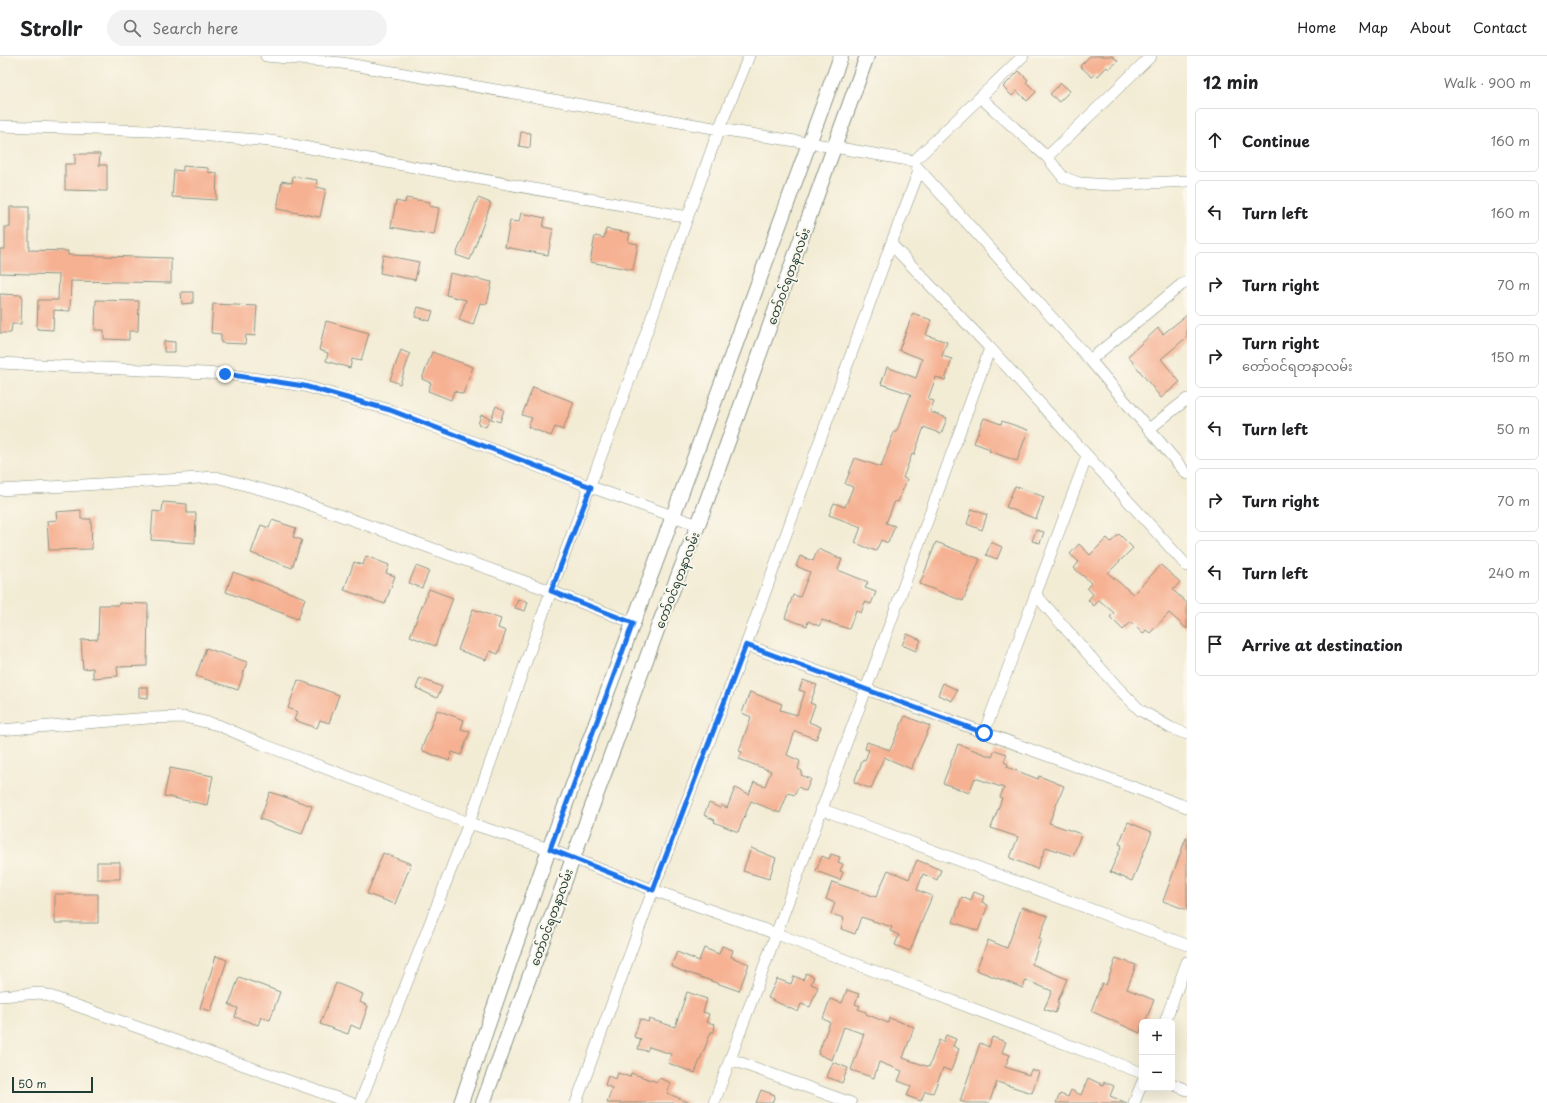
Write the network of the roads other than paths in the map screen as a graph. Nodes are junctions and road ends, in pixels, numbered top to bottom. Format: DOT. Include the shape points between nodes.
graph roads {
  1 [pos="266,56"];
  2 [pos="749,56"];
  3 [pos="841,56"];
  4 [pos="868,56"];
  5 [pos="1023,56"];
  6 [pos="1151,56"];
  7 [pos="980,97"];
  8 [pos="0,126"];
  9 [pos="719,129"];
  10 [pos="809,143"];
  11 [pos="834,147"];
  12 [pos="1047,157"];
  13 [pos="914,161"];
  14 [pos="919,171"];
  15 [pos="1187,181"];
  16 [pos="688,217"];
  17 [pos="891,244"];
  18 [pos="1187,282"];
  19 [pos="990,348"];
  20 [pos="1090,360"];
  21 [pos="0,363"];
  22 [pos="1187,398"];
  23 [pos="1149,429"];
  24 [pos="1087,456"];
  25 [pos="1187,474"];
  26 [pos="591,487"];
  27 [pos="0,490"];
  28 [pos="673,516"];
  29 [pos="698,525"];
  30 [pos="1187,566"];
  31 [pos="551,591"];
  32 [pos="1036,595"];
  33 [pos="633,623"];
  34 [pos="746,645"];
  35 [pos="867,689"];
  36 [pos="0,730"];
  37 [pos="984,733"];
  38 [pos="1187,734"];
  39 [pos="1187,808"];
  40 [pos="821,809"];
  41 [pos="469,823"];
  42 [pos="550,849"];
  43 [pos="573,859"];
  44 [pos="653,890"];
  45 [pos="776,934"];
  46 [pos="1187,945"];
  47 [pos="1187,962"];
  48 [pos="0,996"];
  49 [pos="1166,1019"];
  50 [pos="730,1059"];
  51 [pos="1139,1072"];
  52 [pos="1175,1085"];
  53 [pos="1139,1090"];
  54 [pos="1187,1090"];
  55 [pos="351,1103"];
  56 [pos="360,1103"];
  57 [pos="461,1103"];
  58 [pos="483,1103"];
  59 [pos="576,1103"];
  60 [pos="714,1103"];
  61 [pos="851,1103"];
  62 [pos="1134,1103"];
  1 -- 9 [label="street" via="342,63"];
  2 -- 9 [label="street"];
  3 -- 10 [label="main road, တော်ဝင်ရတနာလမ်း"];
  4 -- 11 [label="main road, တော်ဝင်ရတနာလမ်း"];
  5 -- 7 [label="street"];
  6 -- 12 [label="street"];
  7 -- 12 [label="street"];
  7 -- 13 [label="street"];
  8 -- 16 [label="street" via="150,130 271,140"];
  9 -- 10 [label="street"];
  9 -- 16 [label="street"];
  10 -- 11 [label="street"];
  10 -- 28 [label="main road, တော်ဝင်ရတနာလမ်း"];
  11 -- 13 [label="street"];
  11 -- 29 [label="main road, တော်ဝင်ရတနာလမ်း"];
  12 -- 15 [label="street" via="1063,177 1079,182 1111,185"];
  13 -- 14 [label="street"];
  14 -- 17 [label="street"];
  14 -- 20 [label="street"];
  16 -- 26 [label="street"];
  17 -- 19 [label="street"];
  17 -- 34 [label="street"];
  18 -- 20 [label="street"];
  19 -- 24 [label="street"];
  19 -- 35 [label="street"];
  20 -- 23 [label="street"];
  21 -- 26 [label="street" via="225,374 304,386 390,410"];
  22 -- 23 [label="street"];
  23 -- 25 [label="street"];
  24 -- 30 [label="street"];
  24 -- 32 [label="street"];
  26 -- 28 [label="street"];
  26 -- 31 [label="street"];
  27 -- 31 [label="street" via="216,477 286,496"];
  28 -- 29 [label="street"];
  28 -- 33 [label="main road, တော်ဝင်ရတနာလမ်း"];
  29 -- 43 [label="main road, တော်ဝင်ရတနာလမ်း"];
  31 -- 33 [label="street"];
  31 -- 41 [label="street"];
  32 -- 37 [label="street"];
  32 -- 38 [label="street" via="1140,710"];
  33 -- 42 [label="main road, တော်ဝင်ရတနာလမ်း"];
  34 -- 35 [label="street"];
  34 -- 44 [label="street"];
  35 -- 37 [label="street"];
  35 -- 40 [label="street"];
  36 -- 41 [label="street" via="149,718 184,718 218,725"];
  37 -- 39 [label="street"];
  40 -- 45 [label="street"];
  40 -- 46 [label="street"];
  41 -- 42 [label="street"];
  41 -- 56 [label="street"];
  42 -- 43 [label="street"];
  42 -- 57 [label="main road, တော်ဝင်ရတနာလမ်း"];
  43 -- 44 [label="street"];
  43 -- 58 [label="main road, တော်ဝင်ရတနာလမ်း"];
  44 -- 45 [label="street"];
  44 -- 59 [label="street"];
  45 -- 50 [label="street"];
  45 -- 51 [label="street"];
  47 -- 49 [label="street"];
  48 -- 55 [label="street" via="40,993"];
  50 -- 60 [label="street"];
  50 -- 61 [label="street"];
  52 -- 54 [label="street"];
  53 -- 62 [label="street"];
}
